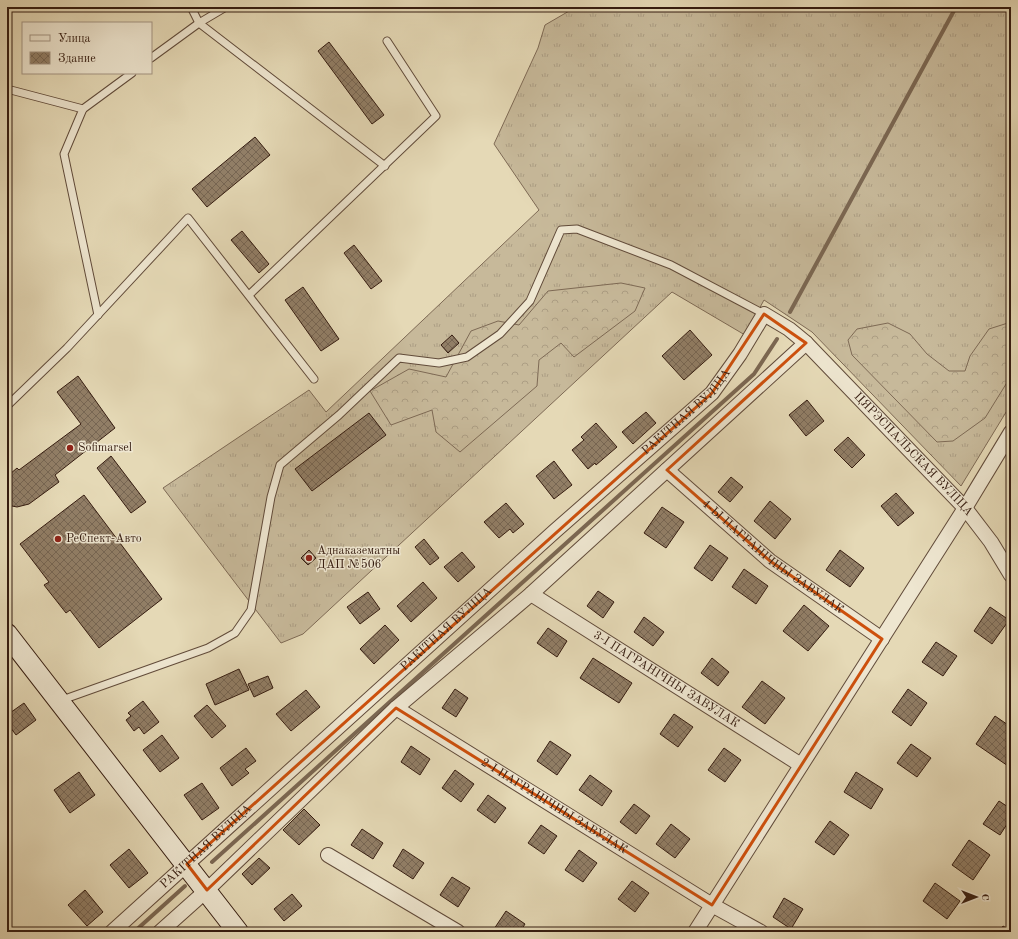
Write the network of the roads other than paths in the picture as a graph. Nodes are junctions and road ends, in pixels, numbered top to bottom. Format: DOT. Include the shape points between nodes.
graph roads {
  1 [pos="192,7"];
  2 [pos="226,7"];
  3 [pos="199,23"];
  4 [pos="387,41"];
  5 [pos="152,57"];
  6 [pos="131,74"];
  7 [pos="7,89"];
  8 [pos="83,109"];
  9 [pos="385,166"];
  10 [pos="249,295"];
  11 [pos="764,314"];
  12 [pos="98,316"];
  13 [pos="806,343"];
  14 [pos="314,379"];
  15 [pos="7,406"];
  16 [pos="1011,432"];
  17 [pos="1007,448"];
  18 [pos="667,470"];
  19 [pos="965,508"];
  20 [pos="1011,575"];
  21 [pos="531,594"];
  22 [pos="7,634"];
  23 [pos="882,638"];
  24 [pos="60,701"];
  25 [pos="396,708"];
  26 [pos="801,765"];
  27 [pos="328,855"];
  28 [pos="186,864"];
  29 [pos="207,890"];
  30 [pos="712,905"];
  31 [pos="112,932"];
  32 [pos="160,932"];
  33 [pos="238,932"];
  34 [pos="458,932"];
  35 [pos="695,932"];
  36 [pos="761,932"];
  1 -- 3 [label="lane"];
  2 -- 3 [label="lane"];
  3 -- 5 [label="lane"];
  3 -- 9 [label="lane"];
  4 -- 9 [label="lane" via="436,116"];
  6 -- 8 [label="lane"];
  7 -- 8 [label="lane"];
  8 -- 12 [label="lane" via="64,154"];
  9 -- 10 [label="lane"];
  10 -- 12 [label="lane" via="188,218"];
  10 -- 14 [label="lane"];
  11 -- 13 [label="street, ЦЯРЭСПАЛЬСКАЯ ВУЛІЦА"];
  11 -- 24 [label="lane" via="671,265 577,229 561,230 530,301 500,334 467,357 438,363 399,358 339,415 280,465 271,497 251,610 234,633 208,648"];
  11 -- 28 [label="street, РАКІТНАЯ ВУЛІЦА" via="740,354 712,392"];
  12 -- 15 [label="lane"];
  13 -- 18 [label="street"];
  13 -- 19 [label="street, ЦЯРЭСПАЛЬСКАЯ ВУЛІЦА"];
  16 -- 17 [label="street"];
  17 -- 19 [label="street"];
  18 -- 21 [label="street"];
  18 -- 23 [label="street, 4-Ы ПАГРАНІЧНЫ ЗАВУЛАК" via="770,561"];
  19 -- 20 [label="street, ЦЯРЭСПАЛЬСКАЯ ВУЛІЦА" via="991,542"];
  19 -- 23 [label="street"];
  21 -- 25 [label="street"];
  21 -- 26 [label="street, 3-І ПАГРАНІЧНЫ ЗАВУЛАК"];
  22 -- 24 [label="street"];
  23 -- 26 [label="street"];
  24 -- 28 [label="street"];
  25 -- 29 [label="street"];
  25 -- 30 [label="street, 2-І ПАГРАНІЧНЫ ЗАВУЛАК"];
  26 -- 30 [label="street"];
  27 -- 34 [label="street"];
  28 -- 29 [label="street"];
  28 -- 31 [label="street, РАКІТНАЯ ВУЛІЦА"];
  29 -- 32 [label="street"];
  29 -- 33 [label="street"];
  30 -- 35 [label="street"];
  30 -- 36 [label="street, 2-І ПАГРАНІЧНЫ ЗАВУЛАК"];
}
